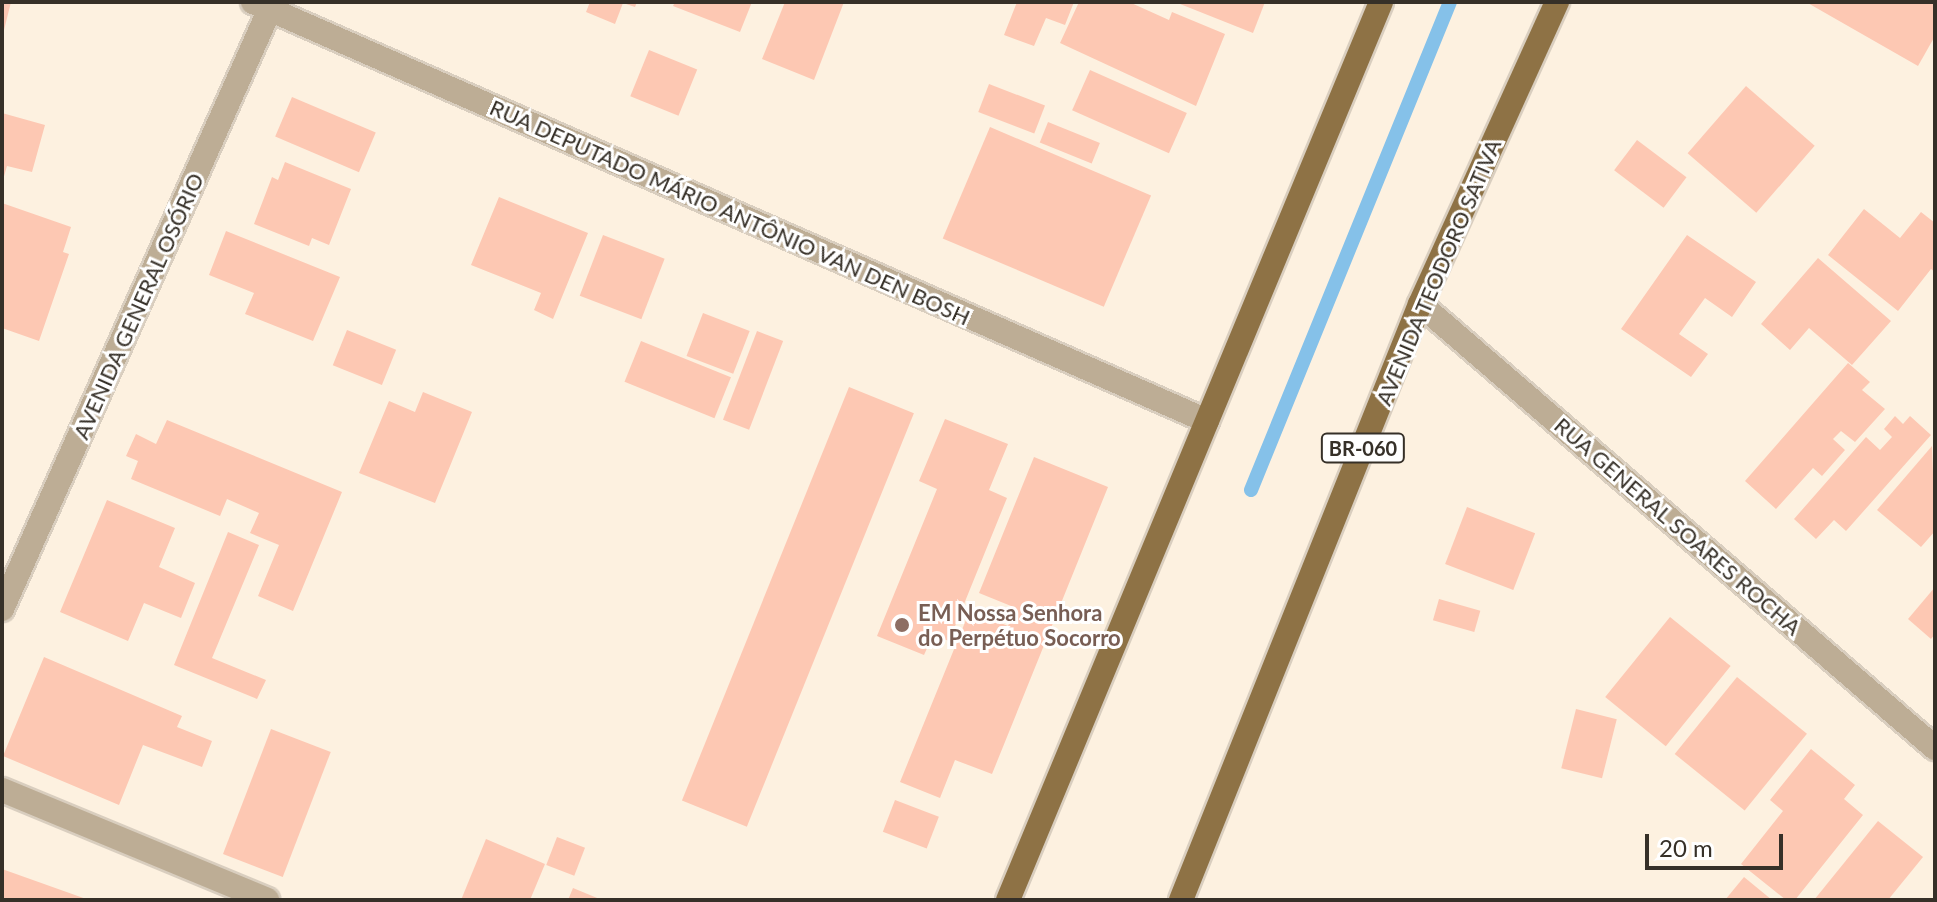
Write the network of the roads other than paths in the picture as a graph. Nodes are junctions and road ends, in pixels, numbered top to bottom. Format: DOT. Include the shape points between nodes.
graph roads {
  1 [pos="1381,2"];
  2 [pos="1557,2"];
  3 [pos="265,4"];
  4 [pos="1420,304"];
  5 [pos="1207,421"];
  6 [pos="2,609"];
  7 [pos="1935,748"];
  8 [pos="2,790"];
  9 [pos="267,900"];
  10 [pos="1008,900"];
  11 [pos="1181,900"];
  1 -- 5 [label="main road"];
  2 -- 4 [label="main road, AVENIDA TEODORO SATIVA / BR-060"];
  3 -- 5 [label="street, RUA DEPUTADO MÁRIO ANTÔNIO VAN DEN BOSH"];
  3 -- 6 [label="street, AVENIDA GENERAL OSÓRIO"];
  4 -- 7 [label="street, RUA GENERAL SOARES ROCHA"];
  4 -- 11 [label="main road, AVENIDA TEODORO SATIVA / BR-060"];
  5 -- 10 [label="main road"];
  8 -- 9 [label="street"];
}
